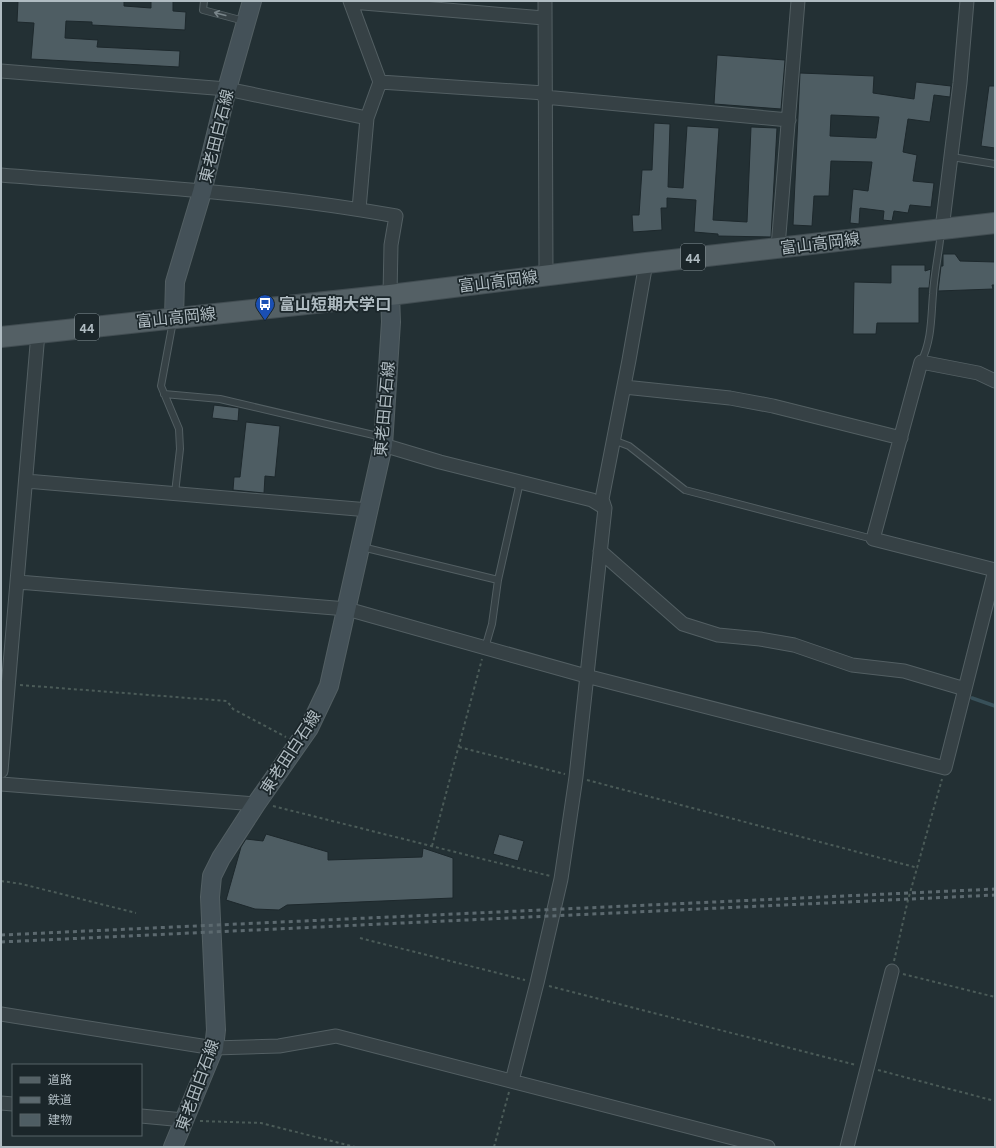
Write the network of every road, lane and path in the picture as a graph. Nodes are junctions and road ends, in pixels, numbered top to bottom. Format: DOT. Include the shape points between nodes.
graph roads {
  1 [pos="204,1"];
  2 [pos="252,1"];
  3 [pos="545,1"];
  4 [pos="798,1"];
  5 [pos="967,1"];
  6 [pos="351,2"];
  7 [pos="544,18"];
  8 [pos="246,21"];
  9 [pos="1,71"];
  10 [pos="380,82"];
  11 [pos="227,89"];
  12 [pos="544,95"];
  13 [pos="367,118"];
  14 [pos="788,120"];
  15 [pos="952,157"];
  16 [pos="995,164"];
  17 [pos="1,175"];
  18 [pos="202,192"];
  19 [pos="359,209"];
  20 [pos="995,223"];
  21 [pos="942,229"];
  22 [pos="778,248"];
  23 [pos="646,262"];
  24 [pos="546,275"];
  25 [pos="390,295"];
  26 [pos="174,317"];
  27 [pos="38,333"];
  28 [pos="1,337"];
  29 [pos="921,362"];
  30 [pos="995,381"];
  31 [pos="624,387"];
  32 [pos="164,394"];
  33 [pos="901,438"];
  34 [pos="614,440"];
  35 [pos="384,441"];
  36 [pos="26,480"];
  37 [pos="520,482"];
  38 [pos="175,493"];
  39 [pos="605,508"];
  40 [pos="369,510"];
  41 [pos="873,539"];
  42 [pos="361,547"];
  43 [pos="600,551"];
  44 [pos="498,580"];
  45 [pos="18,582"];
  46 [pos="347,609"];
  47 [pos="485,648"];
  48 [pos="586,676"];
  49 [pos="9,684"];
  50 [pos="965,689"];
  51 [pos="298,743"];
  52 [pos="459,746"];
  53 [pos="945,768"];
  54 [pos="1,771"];
  55 [pos="576,777"];
  56 [pos="1,784"];
  57 [pos="256,804"];
  58 [pos="432,846"];
  59 [pos="918,868"];
  60 [pos="561,879"];
  61 [pos="1,881"];
  62 [pos="136,913"];
  63 [pos="360,938"];
  64 [pos="892,971"];
  65 [pos="537,983"];
  66 [pos="995,998"];
  67 [pos="1,1014"];
  68 [pos="214,1048"];
  69 [pos="867,1067"];
  70 [pos="512,1081"];
  71 [pos="995,1101"];
  72 [pos="1,1103"];
  73 [pos="12,1104"];
  74 [pos="142,1116"];
  75 [pos="184,1120"];
  76 [pos="173,1147"];
  77 [pos="355,1147"];
  78 [pos="494,1147"];
  79 [pos="768,1147"];
  80 [pos="847,1147"];
  8 -- 1 [label="lane, one-way" via="203,10"];
  2 -- 8 [label="main road, 東老田白石線"];
  3 -- 7 [label="street"];
  4 -- 14 [label="street"];
  5 -- 15 [label="street"];
  6 -- 7 [label="street"];
  6 -- 10 [label="street"];
  7 -- 12 [label="street"];
  8 -- 11 [label="main road, 東老田白石線"];
  9 -- 11 [label="street"];
  10 -- 12 [label="street"];
  10 -- 13 [label="street"];
  11 -- 13 [label="street"];
  11 -- 18 [label="main road, 東老田白石線"];
  12 -- 14 [label="street"];
  12 -- 24 [label="street"];
  13 -- 19 [label="street"];
  14 -- 22 [label="street"];
  15 -- 16 [label="lane"];
  15 -- 21 [label="street"];
  17 -- 18 [label="street"];
  18 -- 19 [label="street"];
  18 -- 26 [label="main road, 東老田白石線" via="175,282"];
  19 -- 25 [label="street" via="396,216 391,245"];
  20 -- 21 [label="main road, 富山高岡線 / 44"];
  21 -- 22 [label="main road, 富山高岡線 / 44"];
  21 -- 29 [label="lane" via="927,351"];
  22 -- 23 [label="main road, 富山高岡線 / 44"];
  23 -- 24 [label="main road, 富山高岡線 / 44"];
  23 -- 31 [label="street"];
  24 -- 25 [label="main road, 富山高岡線 / 44"];
  25 -- 26 [label="main road, 富山高岡線 / 44"];
  25 -- 35 [label="main road, 東老田白石線" via="391,322"];
  26 -- 27 [label="main road, 富山高岡線 / 44"];
  26 -- 32 [label="lane" via="161,386"];
  27 -- 28 [label="main road, 富山高岡線 / 44"];
  27 -- 36 [label="street"];
  29 -- 30 [label="street" via="978,373"];
  29 -- 33 [label="street"];
  31 -- 33 [label="street" via="730,398 773,406"];
  31 -- 34 [label="street"];
  32 -- 35 [label="lane" via="220,399"];
  32 -- 38 [label="lane" via="179,429 180,449"];
  33 -- 41 [label="street"];
  34 -- 39 [label="street" via="602,499"];
  34 -- 41 [label="lane" via="629,446 685,490"];
  35 -- 37 [label="street" via="440,462"];
  35 -- 40 [label="main road, 東老田白石線"];
  36 -- 38 [label="street"];
  36 -- 45 [label="street"];
  37 -- 39 [label="street" via="592,500"];
  37 -- 44 [label="lane"];
  38 -- 40 [label="street"];
  39 -- 43 [label="street"];
  40 -- 42 [label="main road, 東老田白石線"];
  41 -- 50 [label="street" via="995,570"];
  42 -- 44 [label="lane"];
  42 -- 46 [label="main road, 東老田白石線"];
  43 -- 48 [label="street"];
  43 -- 50 [label="street" via="683,624 718,635 794,645 852,665 904,671"];
  44 -- 47 [label="lane" via="492,624"];
  45 -- 46 [label="street"];
  45 -- 49 [label="street"];
  46 -- 47 [label="street"];
  46 -- 51 [label="main road, 東老田白石線" via="329,686 309,728"];
  47 -- 48 [label="street"];
  47 -- 52 [label="path"];
  48 -- 53 [label="street"];
  48 -- 55 [label="street"];
  49 -- 51 [label="path" via="227,701 233,709"];
  49 -- 54 [label="street"];
  50 -- 53 [label="street"];
  51 -- 57 [label="main road, 東老田白石線"];
  52 -- 55 [label="path"];
  52 -- 58 [label="path"];
  53 -- 59 [label="path"];
  55 -- 59 [label="path"];
  55 -- 60 [label="street"];
  56 -- 57 [label="street"];
  57 -- 58 [label="path" via="280,807"];
  57 -- 68 [label="main road, 東老田白石線" via="212,876 210,897 216,1030"];
  58 -- 60 [label="path"];
  59 -- 64 [label="path"];
  60 -- 65 [label="street"];
  61 -- 62 [label="path"];
  63 -- 65 [label="path"];
  64 -- 66 [label="path"];
  64 -- 69 [label="street"];
  65 -- 69 [label="path"];
  65 -- 70 [label="street"];
  67 -- 68 [label="street"];
  68 -- 70 [label="street" via="279,1046 336,1036"];
  68 -- 75 [label="main road, 東老田白石線"];
  69 -- 71 [label="path"];
  69 -- 80 [label="street"];
  70 -- 78 [label="path"];
  70 -- 79 [label="street"];
  72 -- 73 [label="street"];
  74 -- 75 [label="street"];
  75 -- 76 [label="main road, 東老田白石線"];
  75 -- 77 [label="path" via="261,1123"];
}
